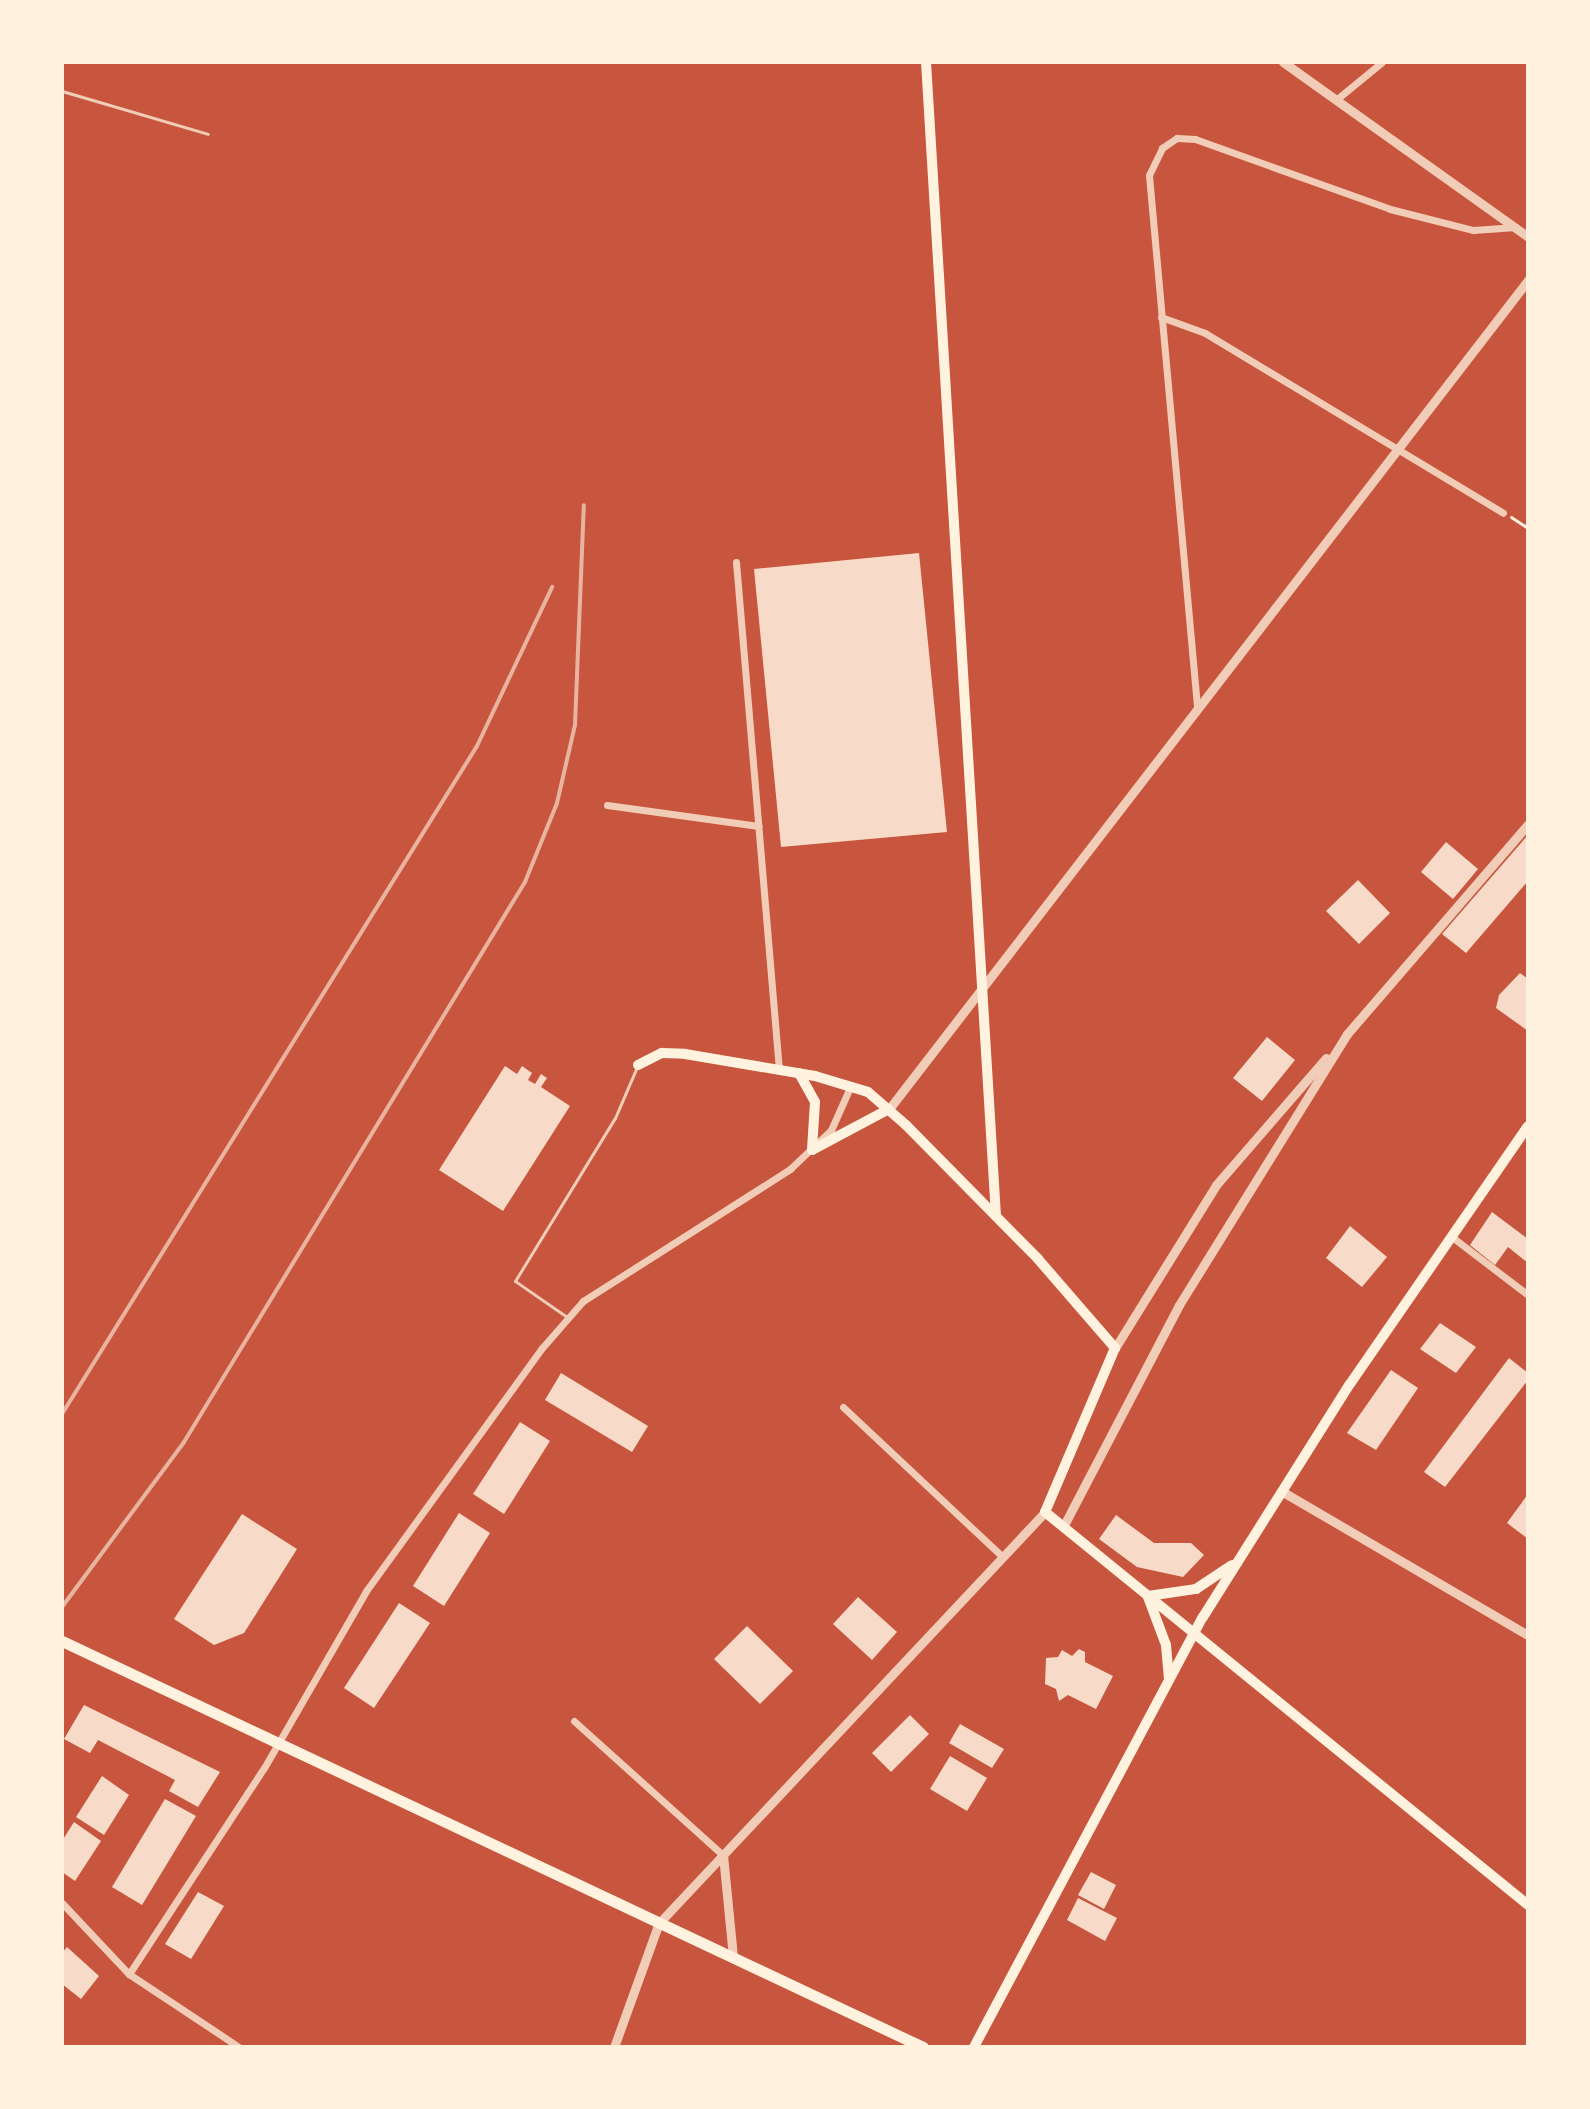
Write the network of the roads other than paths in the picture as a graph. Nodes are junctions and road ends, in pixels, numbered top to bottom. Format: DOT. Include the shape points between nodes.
graph roads {
  1 [pos="926,62"];
  2 [pos="1283,62"];
  3 [pos="1382,62"];
  4 [pos="62,91"];
  5 [pos="1337,99"];
  6 [pos="208,134"];
  7 [pos="1516,227"];
  8 [pos="1528,237"];
  9 [pos="1528,280"];
  10 [pos="1161,317"];
  11 [pos="1398,448"];
  12 [pos="1503,513"];
  13 [pos="736,562"];
  14 [pos="1197,706"];
  15 [pos="607,805"];
  16 [pos="1528,824"];
  17 [pos="759,826"];
  18 [pos="984,985"];
  19 [pos="1347,1034"];
  20 [pos="638,1065"];
  21 [pos="779,1070"];
  22 [pos="799,1073"];
  23 [pos="851,1085"];
  24 [pos="889,1109"];
  25 [pos="1528,1126"];
  26 [pos="812,1150"];
  27 [pos="996,1216"];
  28 [pos="1452,1237"];
  29 [pos="1528,1295"];
  30 [pos="567,1317"];
  31 [pos="1115,1348"];
  32 [pos="843,1407"];
  33 [pos="1283,1492"];
  34 [pos="1045,1512"];
  35 [pos="1063,1527"];
  36 [pos="1242,1555"];
  37 [pos="1003,1557"];
  38 [pos="1148,1596"];
  39 [pos="1195,1630"];
  40 [pos="1528,1635"];
  41 [pos="62,1641"];
  42 [pos="1170,1680"];
  43 [pos="574,1721"];
  44 [pos="723,1855"];
  45 [pos="62,1903"];
  46 [pos="1528,1905"];
  47 [pos="659,1923"];
  48 [pos="733,1957"];
  49 [pos="129,1974"];
  50 [pos="239,2047"];
  51 [pos="614,2047"];
  52 [pos="923,2047"];
  53 [pos="974,2047"];
  1 -- 18 [label="main road"];
  2 -- 5 [label="street"];
  3 -- 5 [label="street"];
  4 -- 6 [label="lane"];
  5 -- 7 [label="street"];
  7 -- 8 [label="street"];
  7 -- 10 [label="street" via="1473,230 1390,209 1195,139 1177,138 1162,148 1149,175"];
  9 -- 11 [label="street"];
  10 -- 11 [label="street" via="1205,333"];
  10 -- 14 [label="street"];
  11 -- 12 [label="street"];
  11 -- 14 [label="street"];
  13 -- 17 [label="street"];
  14 -- 18 [label="street"];
  15 -- 17 [label="street"];
  16 -- 19 [label="street"];
  17 -- 21 [label="street"];
  18 -- 24 [label="street"];
  18 -- 27 [label="main road"];
  19 -- 31 [label="street" via="1216,1185"];
  19 -- 35 [label="street" via="1179,1305"];
  20 -- 21 [label="main road" via="662,1053"];
  20 -- 30 [label="lane" via="615,1118 515,1281"];
  21 -- 22 [label="main road"];
  22 -- 23 [label="main road"];
  22 -- 26 [label="main road" via="815,1102"];
  23 -- 24 [label="main road"];
  23 -- 26 [label="street" via="831,1130"];
  24 -- 26 [label="main road"];
  24 -- 27 [label="main road"];
  25 -- 28 [label="main road"];
  26 -- 30 [label="street" via="730,1210 617,1277"];
  27 -- 31 [label="main road"];
  28 -- 29 [label="street"];
  28 -- 33 [label="main road"];
  30 -- 49 [label="street" via="366,1591 264,1768"];
  31 -- 34 [label="main road"];
  32 -- 37 [label="street"];
  33 -- 36 [label="main road"];
  33 -- 40 [label="street"];
  34 -- 35 [label="main road"];
  34 -- 37 [label="street"];
  35 -- 38 [label="main road"];
  36 -- 38 [label="main road" via="1196,1589"];
  36 -- 39 [label="main road"];
  37 -- 44 [label="street"];
  38 -- 39 [label="main road"];
  38 -- 42 [label="main road" via="1166,1645"];
  39 -- 42 [label="main road"];
  39 -- 46 [label="main road"];
  41 -- 47 [label="main road"];
  42 -- 53 [label="main road"];
  43 -- 44 [label="street"];
  44 -- 47 [label="street"];
  44 -- 48 [label="street"];
  45 -- 49 [label="street"];
  47 -- 48 [label="main road"];
  47 -- 51 [label="street"];
  48 -- 52 [label="main road"];
  49 -- 50 [label="street"];
}
